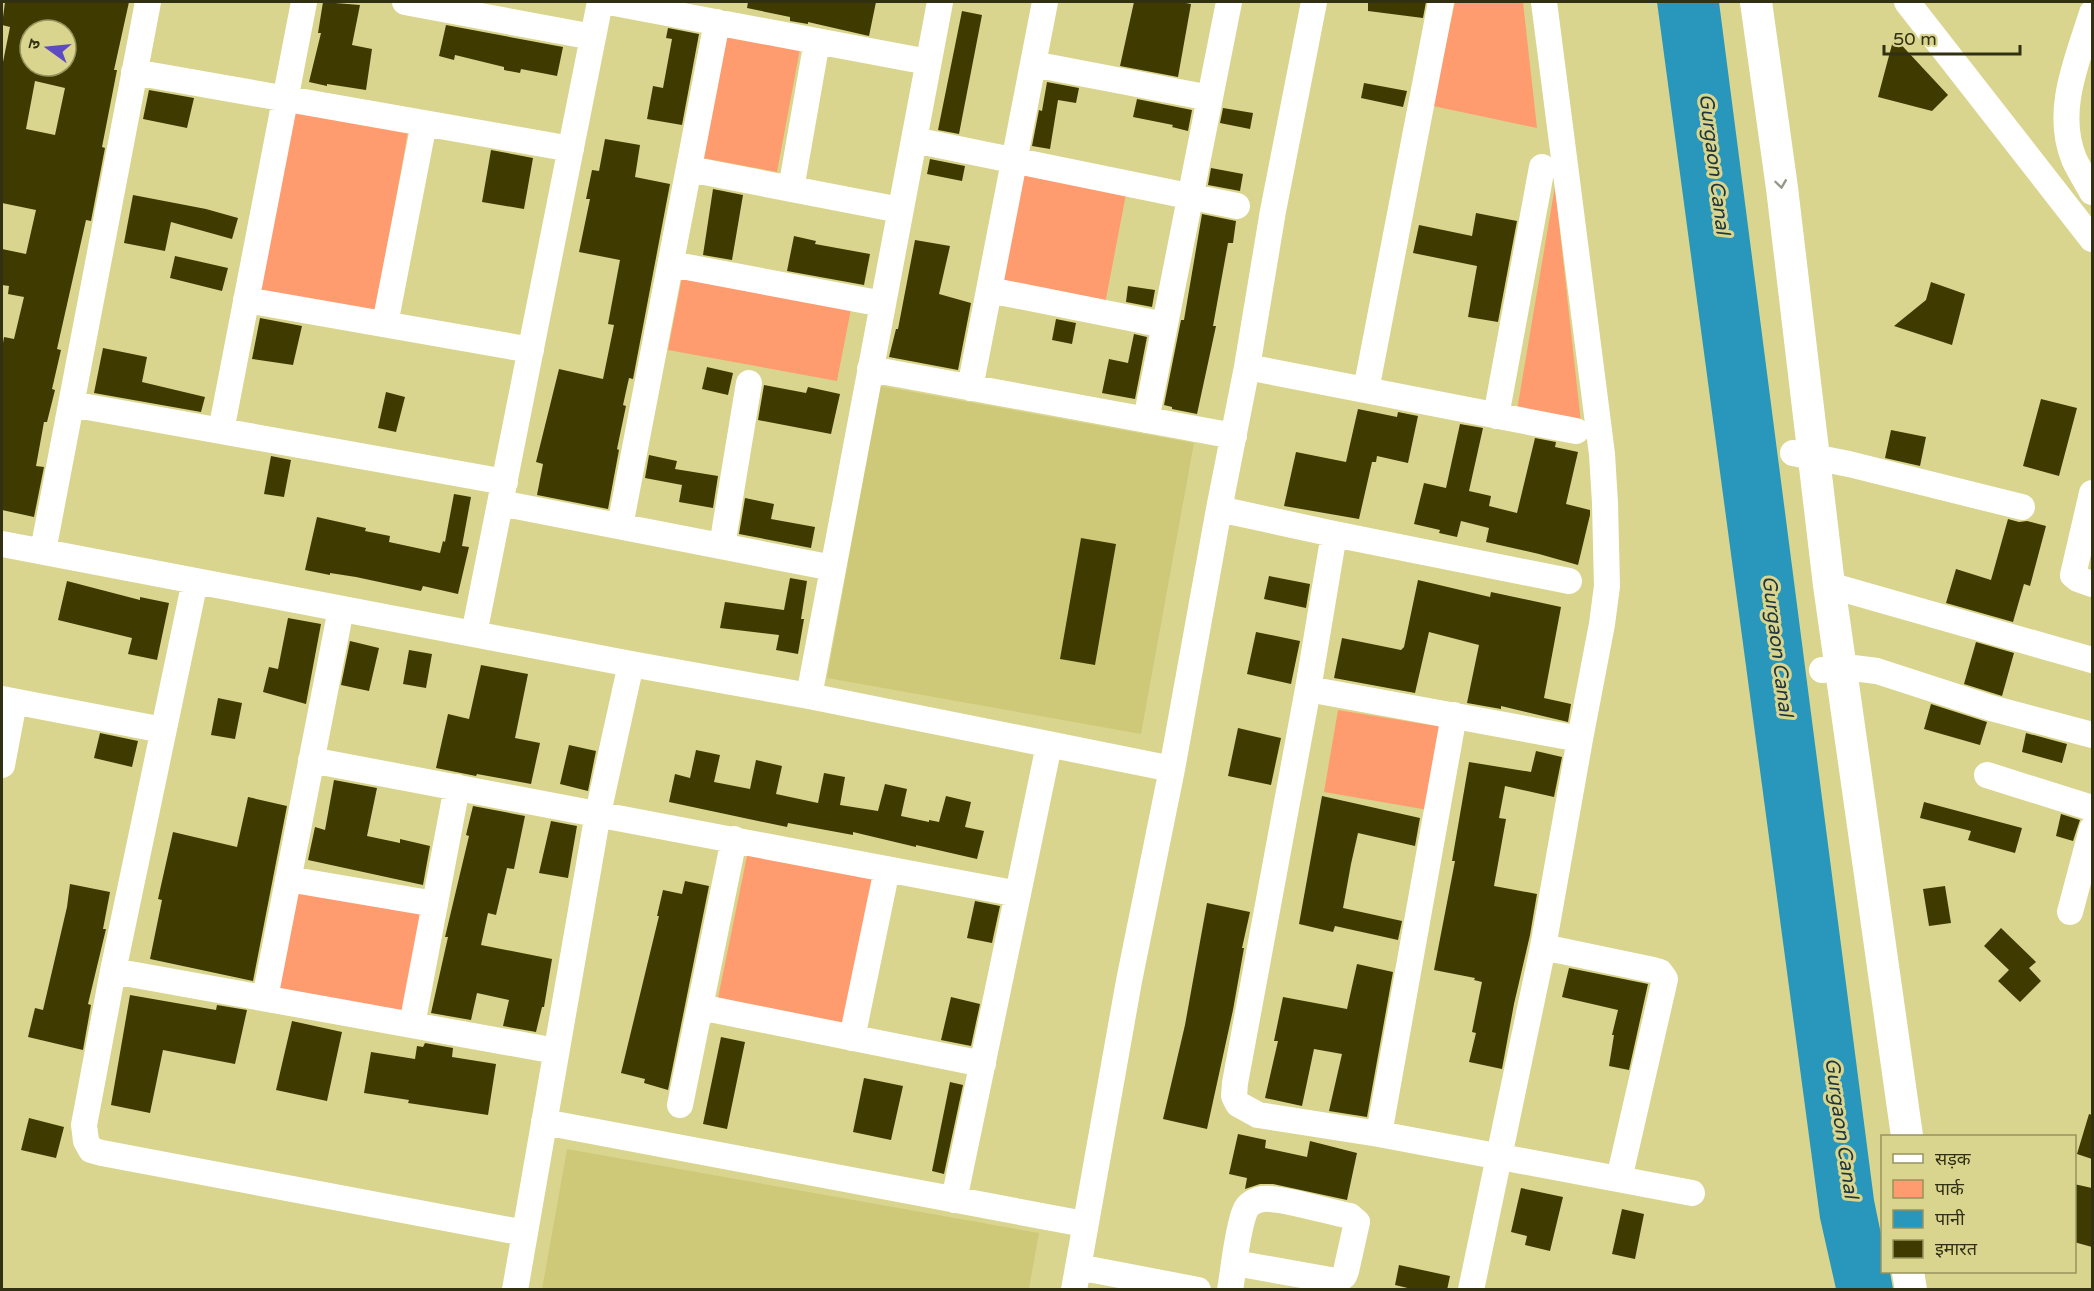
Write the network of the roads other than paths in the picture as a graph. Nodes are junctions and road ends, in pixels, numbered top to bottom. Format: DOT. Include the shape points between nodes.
graph roads {
  1 [pos="148,2"];
  2 [pos="304,2"];
  3 [pos="405,2"];
  4 [pos="600,2"];
  5 [pos="609,2"];
  6 [pos="940,2"];
  7 [pos="1045,2"];
  8 [pos="1229,2"];
  9 [pos="1314,2"];
  10 [pos="1441,2"];
  11 [pos="1544,2"];
  12 [pos="1738,2"];
  13 [pos="1756,2"];
  14 [pos="1907,2"];
  15 [pos="437,4"];
  16 [pos="2092,13"];
  17 [pos="717,22"];
  18 [pos="593,37"];
  19 [pos="817,41"];
  20 [pos="928,62"];
  21 [pos="1033,64"];
  22 [pos="134,72"];
  23 [pos="1210,98"];
  24 [pos="285,99"];
  25 [pos="424,123"];
  26 [pos="914,140"];
  27 [pos="571,149"];
  28 [pos="1014,160"];
  29 [pos="1542,167"];
  30 [pos="689,169"];
  31 [pos="791,189"];
  32 [pos="2092,192"];
  33 [pos="1191,196"];
  34 [pos="1237,206"];
  35 [pos="900,210"];
  36 [pos="2092,239"];
  37 [pos="670,264"];
  38 [pos="989,290"];
  39 [pos="246,300"];
  40 [pos="883,304"];
  41 [pos="385,324"];
  42 [pos="1165,325"];
  43 [pos="531,350"];
  44 [pos="1247,367"];
  45 [pos="870,369"];
  46 [pos="749,383"];
  47 [pos="970,388"];
  48 [pos="1366,390"];
  49 [pos="71,404"];
  50 [pos="1496,416"];
  51 [pos="1146,420"];
  52 [pos="221,431"];
  53 [pos="1576,431"];
  54 [pos="1234,436"];
  55 [pos="1803,454"];
  56 [pos="502,493"];
  57 [pos="2092,493"];
  58 [pos="2022,507"];
  59 [pos="1219,510"];
  60 [pos="620,526"];
  61 [pos="1334,534"];
  62 [pos="2,544"];
  63 [pos="722,546"];
  64 [pos="43,552"];
  65 [pos="833,568"];
  66 [pos="195,581"];
  67 [pos="1569,581"];
  68 [pos="2092,584"];
  69 [pos="1829,585"];
  70 [pos="341,609"];
  71 [pos="474,634"];
  72 [pos="2092,660"];
  73 [pos="631,664"];
  74 [pos="1832,670"];
  75 [pos="1308,689"];
  76 [pos="809,696"];
  77 [pos="8,700"];
  78 [pos="1454,715"];
  79 [pos="163,730"];
  80 [pos="2092,735"];
  81 [pos="1580,739"];
  82 [pos="1049,745"];
  83 [pos="311,760"];
  84 [pos="2,765"];
  85 [pos="1172,769"];
  86 [pos="1987,775"];
  87 [pos="457,787"];
  88 [pos="2092,808"];
  89 [pos="598,813"];
  90 [pos="2092,829"];
  91 [pos="734,839"];
  92 [pos="887,869"];
  93 [pos="288,879"];
  94 [pos="2086,884"];
  95 [pos="1018,894"];
  96 [pos="435,904"];
  97 [pos="2070,912"];
  98 [pos="1543,947"];
  99 [pos="113,971"];
  100 [pos="265,998"];
  101 [pos="700,1007"];
  102 [pos="412,1025"];
  103 [pos="852,1038"];
  104 [pos="556,1051"];
  105 [pos="983,1064"];
  106 [pos="680,1105"];
  107 [pos="544,1122"];
  108 [pos="1379,1134"];
  109 [pos="1888,1135"];
  110 [pos="1907,1135"];
  111 [pos="1500,1156"];
  112 [pos="1619,1179"];
  113 [pos="1692,1193"];
  114 [pos="954,1200"];
  115 [pos="1084,1224"];
  116 [pos="525,1233"];
  117 [pos="1235,1263"];
  118 [pos="1908,1273"];
  119 [pos="1925,1273"];
  120 [pos="1076,1278"];
  121 [pos="515,1290"];
  122 [pos="1198,1290"];
  123 [pos="1230,1290"];
  124 [pos="1471,1290"];
  125 [pos="1911,1290"];
  126 [pos="1928,1290"];
  1 -- 22 [label="street"];
  2 -- 24 [label="street"];
  3 -- 15 [label="street"];
  4 -- 18 [label="street"];
  5 -- 17 [label="street"];
  6 -- 20 [label="street"];
  7 -- 21 [label="street"];
  8 -- 23 [label="street"];
  9 -- 44 [label="street"];
  10 -- 48 [label="street"];
  11 -- 81 [label="street" via="1605,503 1605,606"];
  12 -- 55 [label="main road"];
  13 -- 55 [label="main road, one-way" via="1782,188"];
  14 -- 36 [label="street"];
  15 -- 18 [label="street"];
  16 -- 32 [label="street" via="2068,89 2066,127 2074,159"];
  17 -- 19 [label="street"];
  17 -- 30 [label="street"];
  18 -- 27 [label="street"];
  19 -- 20 [label="street"];
  19 -- 31 [label="street"];
  20 -- 26 [label="street"];
  21 -- 23 [label="street"];
  21 -- 28 [label="street"];
  22 -- 24 [label="street"];
  22 -- 49 [label="street"];
  23 -- 33 [label="street"];
  24 -- 25 [label="street"];
  24 -- 39 [label="street"];
  25 -- 27 [label="street"];
  25 -- 41 [label="street"];
  26 -- 28 [label="street"];
  26 -- 35 [label="street"];
  27 -- 43 [label="street"];
  28 -- 33 [label="street"];
  28 -- 38 [label="street"];
  29 -- 50 [label="street"];
  30 -- 31 [label="street"];
  30 -- 37 [label="street"];
  31 -- 35 [label="street"];
  33 -- 34 [label="street"];
  33 -- 42 [label="street"];
  35 -- 40 [label="street"];
  37 -- 40 [label="street"];
  37 -- 60 [label="street"];
  38 -- 42 [label="street"];
  38 -- 47 [label="street"];
  39 -- 41 [label="street"];
  39 -- 52 [label="street"];
  40 -- 45 [label="street"];
  41 -- 43 [label="street"];
  42 -- 51 [label="street"];
  43 -- 56 [label="street"];
  44 -- 48 [label="street"];
  44 -- 54 [label="street"];
  45 -- 47 [label="street"];
  45 -- 65 [label="street"];
  46 -- 63 [label="street"];
  47 -- 51 [label="street"];
  48 -- 50 [label="street"];
  49 -- 52 [label="street"];
  49 -- 64 [label="street"];
  50 -- 53 [label="street"];
  51 -- 54 [label="street"];
  52 -- 56 [label="street"];
  54 -- 59 [label="street"];
  55 -- 58 [label="street"];
  55 -- 69 [label="main road"];
  55 -- 74 [label="main road"];
  56 -- 60 [label="street"];
  56 -- 71 [label="street"];
  57 -- 68 [label="street" via="2073,575"];
  59 -- 61 [label="street"];
  59 -- 85 [label="street"];
  60 -- 63 [label="street"];
  61 -- 67 [label="street"];
  61 -- 75 [label="street"];
  62 -- 64 [label="street"];
  63 -- 65 [label="street"];
  64 -- 66 [label="street"];
  65 -- 76 [label="street"];
  66 -- 70 [label="street"];
  66 -- 79 [label="street"];
  69 -- 72 [label="street"];
  69 -- 74 [label="main road"];
  70 -- 71 [label="street"];
  70 -- 83 [label="street"];
  71 -- 73 [label="street"];
  73 -- 76 [label="street"];
  73 -- 89 [label="street"];
  74 -- 80 [label="street" via="1877,671"];
  74 -- 109 [label="main road"];
  74 -- 110 [label="main road"];
  75 -- 78 [label="street"];
  75 -- 108 [label="street" via="1234,1096 1238,1104 1258,1115"];
  76 -- 82 [label="street"];
  77 -- 79 [label="street"];
  77 -- 84 [label="street"];
  78 -- 81 [label="street"];
  78 -- 108 [label="street"];
  79 -- 99 [label="street"];
  81 -- 98 [label="street"];
  82 -- 85 [label="street"];
  82 -- 95 [label="street"];
  83 -- 87 [label="street"];
  83 -- 93 [label="street"];
  85 -- 115 [label="street"];
  86 -- 88 [label="street"];
  87 -- 89 [label="street"];
  87 -- 96 [label="street"];
  89 -- 91 [label="street"];
  89 -- 104 [label="street"];
  90 -- 94 [label="street"];
  91 -- 92 [label="street"];
  91 -- 101 [label="street"];
  92 -- 95 [label="street"];
  92 -- 103 [label="street"];
  93 -- 96 [label="street"];
  93 -- 100 [label="street"];
  94 -- 97 [label="street"];
  95 -- 105 [label="street"];
  96 -- 102 [label="street"];
  98 -- 111 [label="street"];
  98 -- 112 [label="street" via="1653,970 1665,979"];
  99 -- 100 [label="street"];
  99 -- 116 [label="street" via="84,1125 91,1150"];
  100 -- 102 [label="street"];
  101 -- 103 [label="street"];
  101 -- 106 [label="street"];
  102 -- 104 [label="street"];
  103 -- 105 [label="street"];
  104 -- 107 [label="street"];
  105 -- 114 [label="street"];
  107 -- 114 [label="street"];
  107 -- 116 [label="street"];
  108 -- 111 [label="street"];
  111 -- 112 [label="street"];
  111 -- 124 [label="street"];
  112 -- 113 [label="street"];
  114 -- 115 [label="street"];
  115 -- 120 [label="street"];
  116 -- 121 [label="street"];
  117 -- 117 [label="street" via="1245,1210 1252,1202 1269,1199 1350,1216 1357,1222 1346,1271 1336,1281"];
  117 -- 123 [label="street"];
  118 -- 125 [label="main road"];
  119 -- 126 [label="main road"];
  120 -- 122 [label="street"];
}
